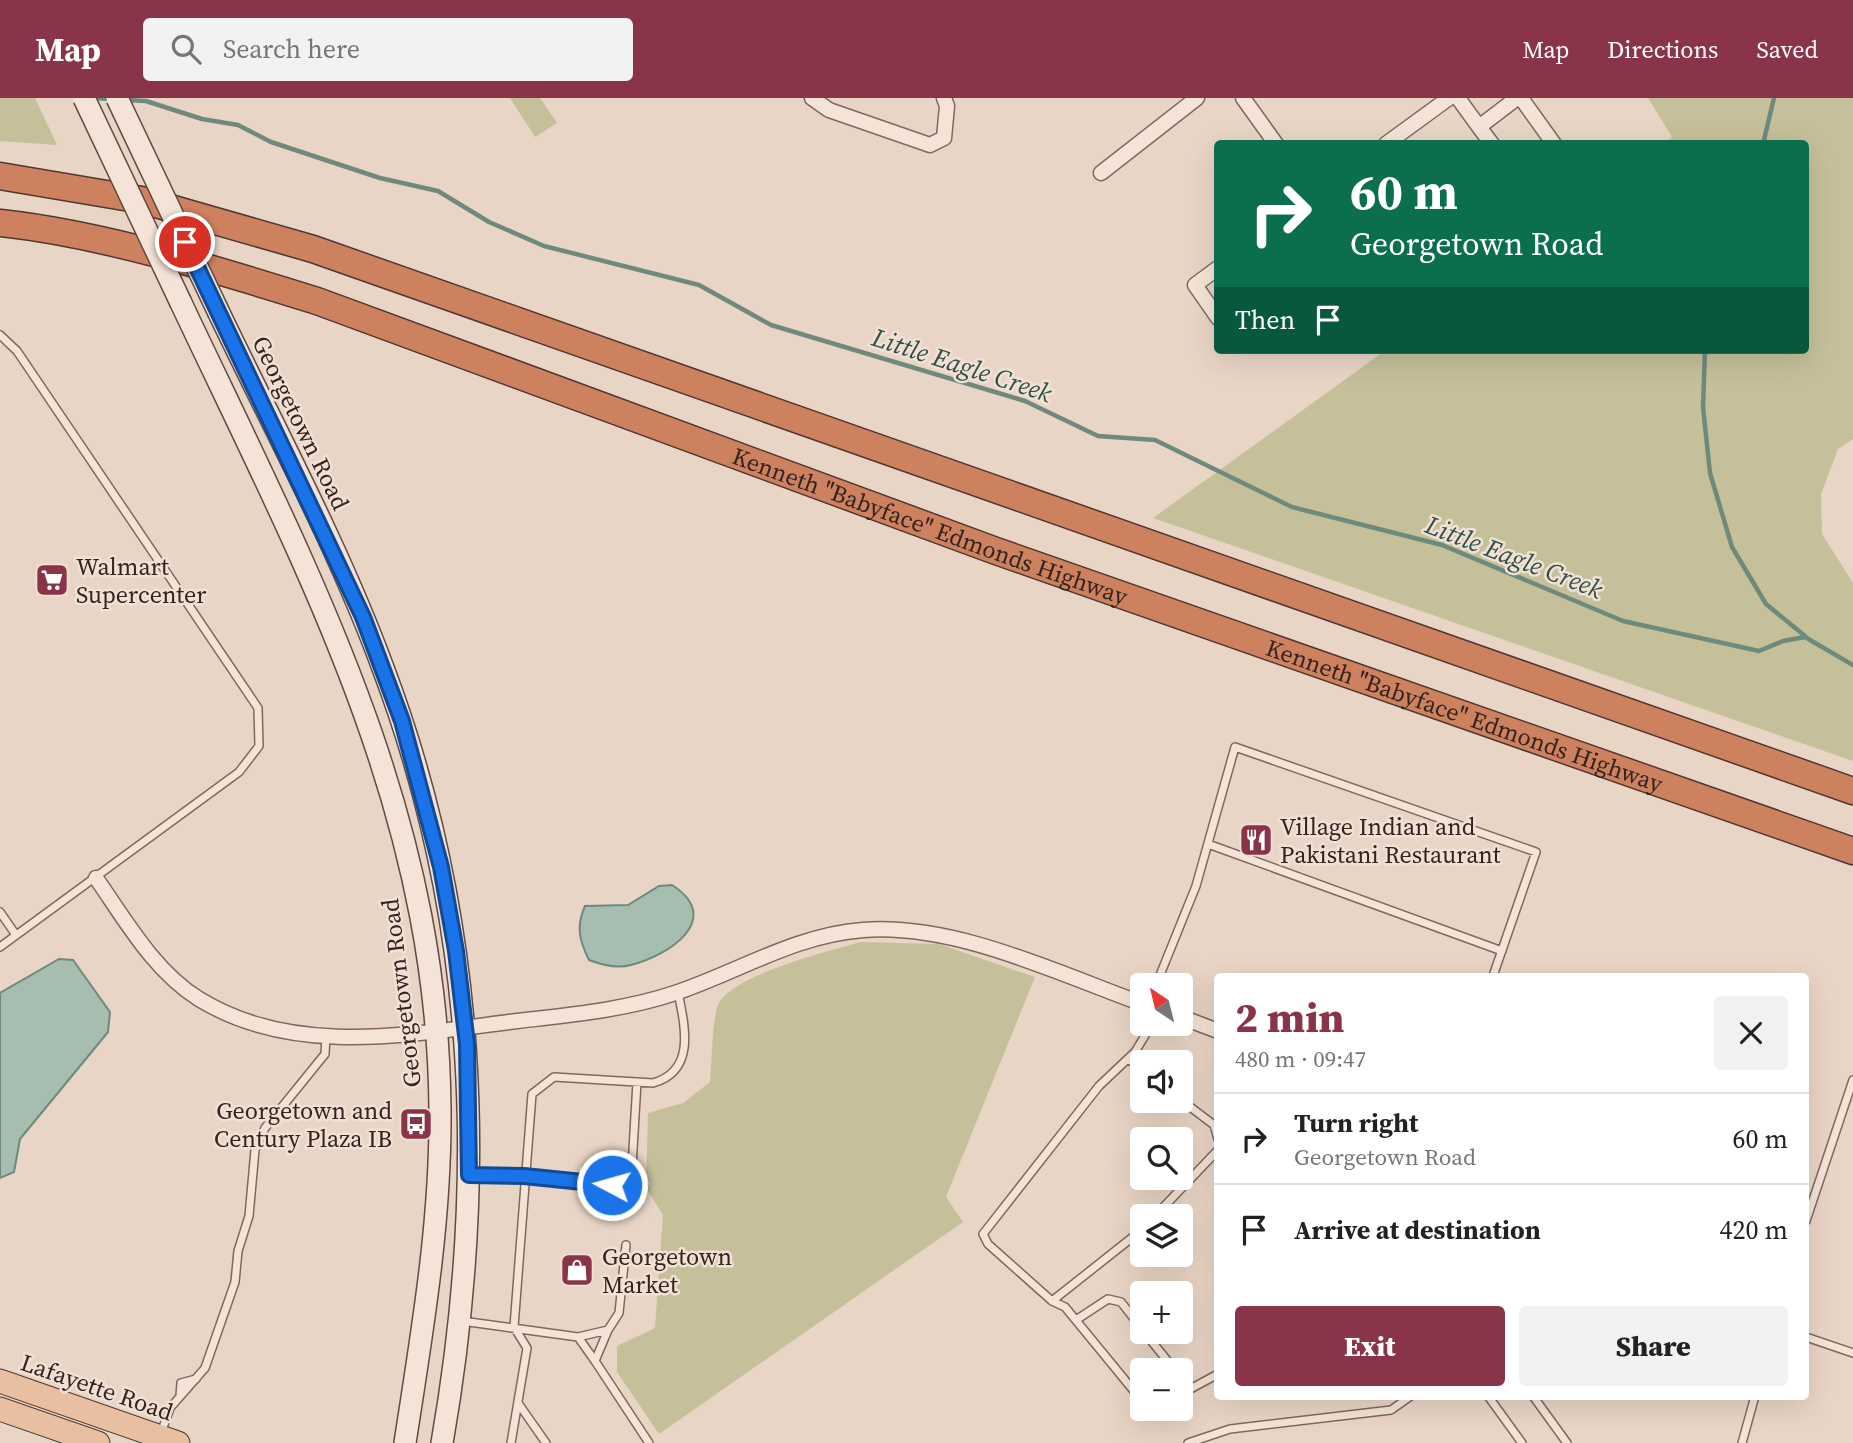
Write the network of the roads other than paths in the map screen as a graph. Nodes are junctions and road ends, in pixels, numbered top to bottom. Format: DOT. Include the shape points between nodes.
graph roads {
  1 [pos="85,98"];
  2 [pos="117,98"];
  3 [pos="812,98"];
  4 [pos="944,98"];
  5 [pos="1197,98"];
  6 [pos="1243,98"];
  7 [pos="1449,98"];
  8 [pos="1458,98"];
  9 [pos="1519,98"];
  10 [pos="1479,127"];
  11 [pos="1273,140"];
  12 [pos="1391,140"];
  13 [pos="1489,140"];
  14 [pos="1551,140"];
  15 [pos="1101,173"];
  16 [pos="0,176"];
  17 [pos="0,223"];
  18 [pos="1214,271"];
  19 [pos="1214,312"];
  20 [pos="0,335"];
  21 [pos="1853,791"];
  22 [pos="1208,844"];
  23 [pos="1853,851"];
  24 [pos="96,878"];
  25 [pos="0,912"];
  26 [pos="16,935"];
  27 [pos="0,947"];
  28 [pos="1502,951"];
  29 [pos="1161,973"];
  30 [pos="1494,973"];
  31 [pos="678,992"];
  32 [pos="1130,999"];
  33 [pos="1194,1022"];
  34 [pos="466,1028"];
  35 [pos="1214,1029"];
  36 [pos="436,1031"];
  37 [pos="1144,1036"];
  38 [pos="326,1037"];
  39 [pos="1128,1059"];
  40 [pos="1853,1080"];
  41 [pos="637,1082"];
  42 [pos="1193,1109"];
  43 [pos="1214,1125"];
  44 [pos="1214,1154"];
  45 [pos="469,1175"];
  46 [pos="524,1176"];
  47 [pos="1166,1204"];
  48 [pos="1809,1212"];
  49 [pos="1130,1239"];
  50 [pos="626,1245"];
  51 [pos="1052,1301"];
  52 [pos="1130,1313"];
  53 [pos="458,1320"];
  54 [pos="1076,1320"];
  55 [pos="514,1327"];
  56 [pos="608,1330"];
  57 [pos="578,1337"];
  58 [pos="1809,1338"];
  59 [pos="1154,1344"];
  60 [pos="1853,1353"];
  61 [pos="1165,1358"];
  62 [pos="595,1361"];
  63 [pos="1214,1376"];
  64 [pos="1130,1386"];
  65 [pos="1193,1386"];
  66 [pos="3,1399"];
  67 [pos="1405,1400"];
  68 [pos="1491,1400"];
  69 [pos="1536,1400"];
  70 [pos="1754,1400"];
  71 [pos="517,1402"];
  72 [pos="169,1440"];
  73 [pos="98,1443"];
  74 [pos="405,1443"];
  75 [pos="442,1443"];
  76 [pos="511,1443"];
  77 [pos="546,1443"];
  78 [pos="649,1443"];
  79 [pos="1188,1443"];
  80 [pos="1522,1443"];
  81 [pos="1567,1443"];
  82 [pos="1742,1443"];
  1 -- 36 [label="main road, Georgetown Road, bridge" via="331,623 373,730 411,867"];
  2 -- 34 [label="main road, Georgetown Road, bridge" via="327,538 384,671 420,782 441,867"];
  3 -- 4 [label="street" via="829,110 930,145 944,138"];
  5 -- 15 [label="street"];
  6 -- 11 [label="street"];
  7 -- 12 [label="street"];
  8 -- 10 [label="street"];
  9 -- 10 [label="street"];
  9 -- 14 [label="street"];
  10 -- 13 [label="street"];
  16 -- 21 [label="highway" via="142,200 313,249"];
  17 -- 23 [label="highway, Kenneth \"Babyface\" Edmonds Highway" via="35,226 214,269 317,301 996,551"];
  18 -- 19 [label="street" via="1195,285"];
  20 -- 24 [label="lane" via="17,351 258,708 258,746 239,772"];
  22 -- 28 [label="lane"];
  22 -- 28 [label="lane" via="1235,747 1536,852"];
  22 -- 29 [label="lane"];
  24 -- 26 [label="lane"];
  24 -- 38 [label="street" via="153,958 198,998 244,1021"];
  25 -- 26 [label="lane"];
  26 -- 27 [label="lane"];
  28 -- 30 [label="lane"];
  31 -- 32 [label="street" via="811,939 856,930 900,929 959,939"];
  31 -- 34 [label="street" via="645,1002"];
  31 -- 41 [label="lane" via="685,1049 679,1068 667,1079"];
  33 -- 35 [label="street"];
  34 -- 36 [label="street"];
  34 -- 45 [label="main road, Georgetown Road"];
  36 -- 38 [label="street"];
  36 -- 74 [label="main road, Georgetown Road" via="440,1110 437,1230"];
  37 -- 39 [label="lane"];
  38 -- 72 [label="lane" via="325,1054 265,1128 255,1150 249,1216 235,1282 205,1368 170,1408"];
  39 -- 51 [label="lane" via="1099,1086 983,1234 988,1244"];
  40 -- 48 [label="lane"];
  41 -- 46 [label="lane" via="554,1077 540,1085 532,1094"];
  41 -- 46 [label="lane" via="632,1166 612,1185"];
  42 -- 43 [label="lane"];
  44 -- 47 [label="lane"];
  45 -- 46 [label="lane"];
  45 -- 53 [label="main road, Georgetown Road"];
  46 -- 55 [label="lane"];
  49 -- 51 [label="lane"];
  50 -- 56 [label="lane" via="620,1313"];
  51 -- 54 [label="lane"];
  52 -- 54 [label="lane" via="1121,1302 1108,1299"];
  53 -- 55 [label="lane"];
  53 -- 75 [label="main road, Georgetown Road"];
  54 -- 64 [label="lane"];
  55 -- 57 [label="lane"];
  55 -- 71 [label="lane" via="527,1348"];
  56 -- 57 [label="lane"];
  56 -- 62 [label="lane"];
  57 -- 62 [label="lane"];
  58 -- 60 [label="lane"];
  59 -- 61 [label="lane"];
  62 -- 78 [label="lane"];
  63 -- 65 [label="lane"];
  66 -- 72 [label="main road, Lafayette Road"];
  66 -- 73 [label="main road, Lafayette Road"];
  67 -- 79 [label="lane" via="1391,1410 1230,1429"];
  68 -- 80 [label="lane"];
  69 -- 81 [label="lane"];
  70 -- 82 [label="lane"];
  71 -- 76 [label="lane"];
  71 -- 77 [label="lane"];
}
